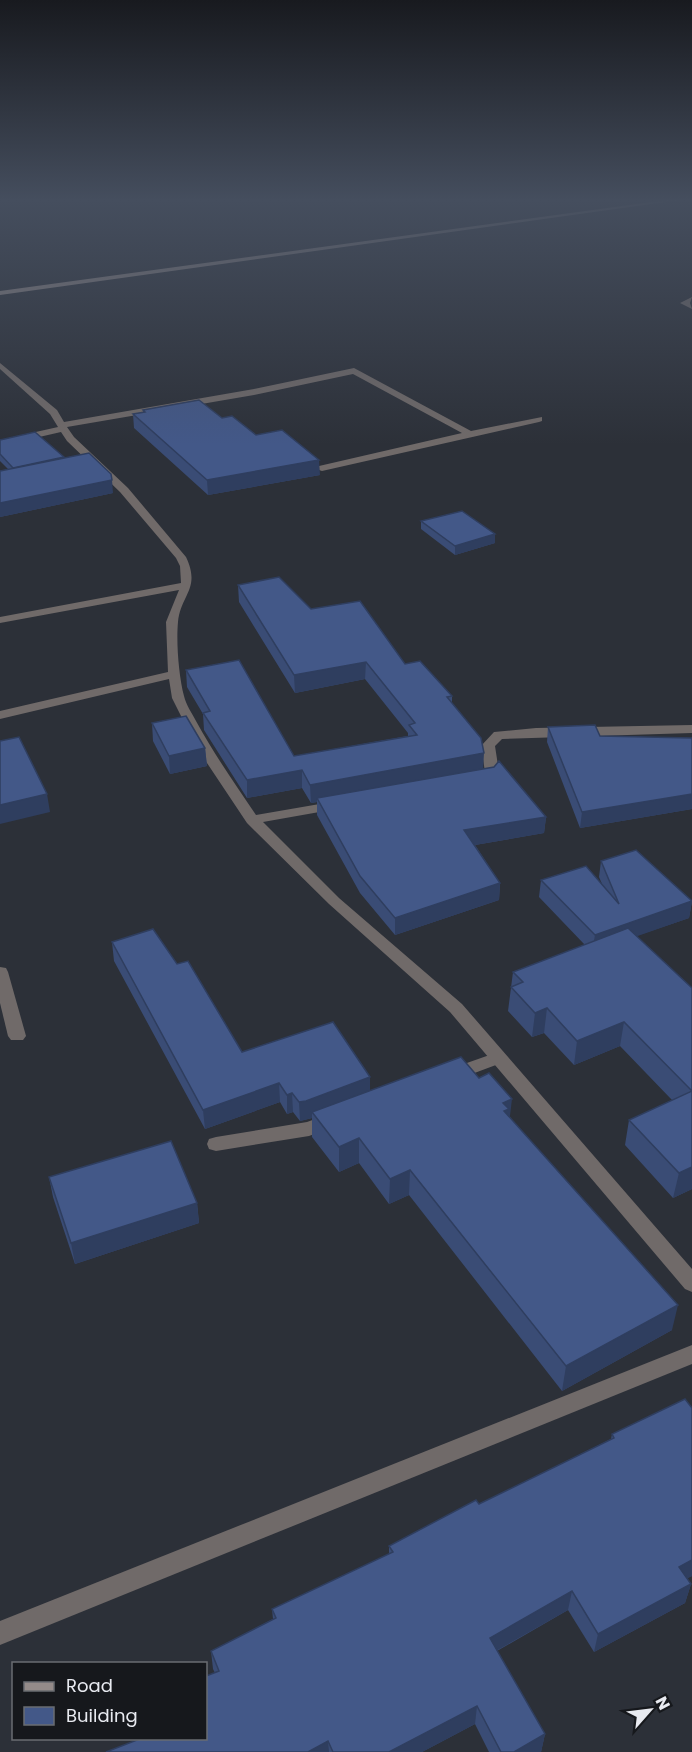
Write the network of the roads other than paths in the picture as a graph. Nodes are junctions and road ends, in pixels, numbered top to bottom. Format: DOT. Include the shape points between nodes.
graph roads {
  1 [pos="82,282"];
  2 [pos="0,293"];
  3 [pos="692,299"];
  4 [pos="692,307"];
  5 [pos="0,365"];
  6 [pos="539,420"];
  7 [pos="62,427"];
  8 [pos="470,434"];
  9 [pos="0,443"];
  10 [pos="322,468"];
  11 [pos="187,585"];
  12 [pos="0,620"];
  13 [pos="174,674"];
  14 [pos="0,715"];
  15 [pos="692,729"];
  16 [pos="463,782"];
  17 [pos="346,803"];
  18 [pos="252,820"];
  19 [pos="0,972"];
  20 [pos="17,1036"];
  21 [pos="498,1058"];
  22 [pos="434,1082"];
  23 [pos="350,1113"];
  24 [pos="216,1144"];
  25 [pos="692,1282"];
  26 [pos="692,1354"];
  27 [pos="0,1633"];
  1 -- 2 [label="main road"];
  3 -- 4 [label="street" via="684,303"];
  5 -- 7 [label="street" via="54,412"];
  6 -- 8 [label="street"];
  7 -- 8 [label="street" via="354,371"];
  7 -- 9 [label="street"];
  7 -- 11 [label="street" via="171,544 185,566"];
  8 -- 10 [label="street"];
  11 -- 12 [label="street"];
  11 -- 13 [label="street" via="172,622"];
  13 -- 14 [label="street"];
  13 -- 18 [label="street" via="178,698 204,748"];
  15 -- 16 [label="street" via="499,735 488,746 491,775"];
  17 -- 18 [label="street"];
  18 -- 21 [label="street" via="334,901 456,1008"];
  19 -- 20 [label="street"];
  21 -- 22 [label="street"];
  21 -- 25 [label="street"];
  23 -- 24 [label="street" via="309,1129"];
  26 -- 27 [label="street"];
}
